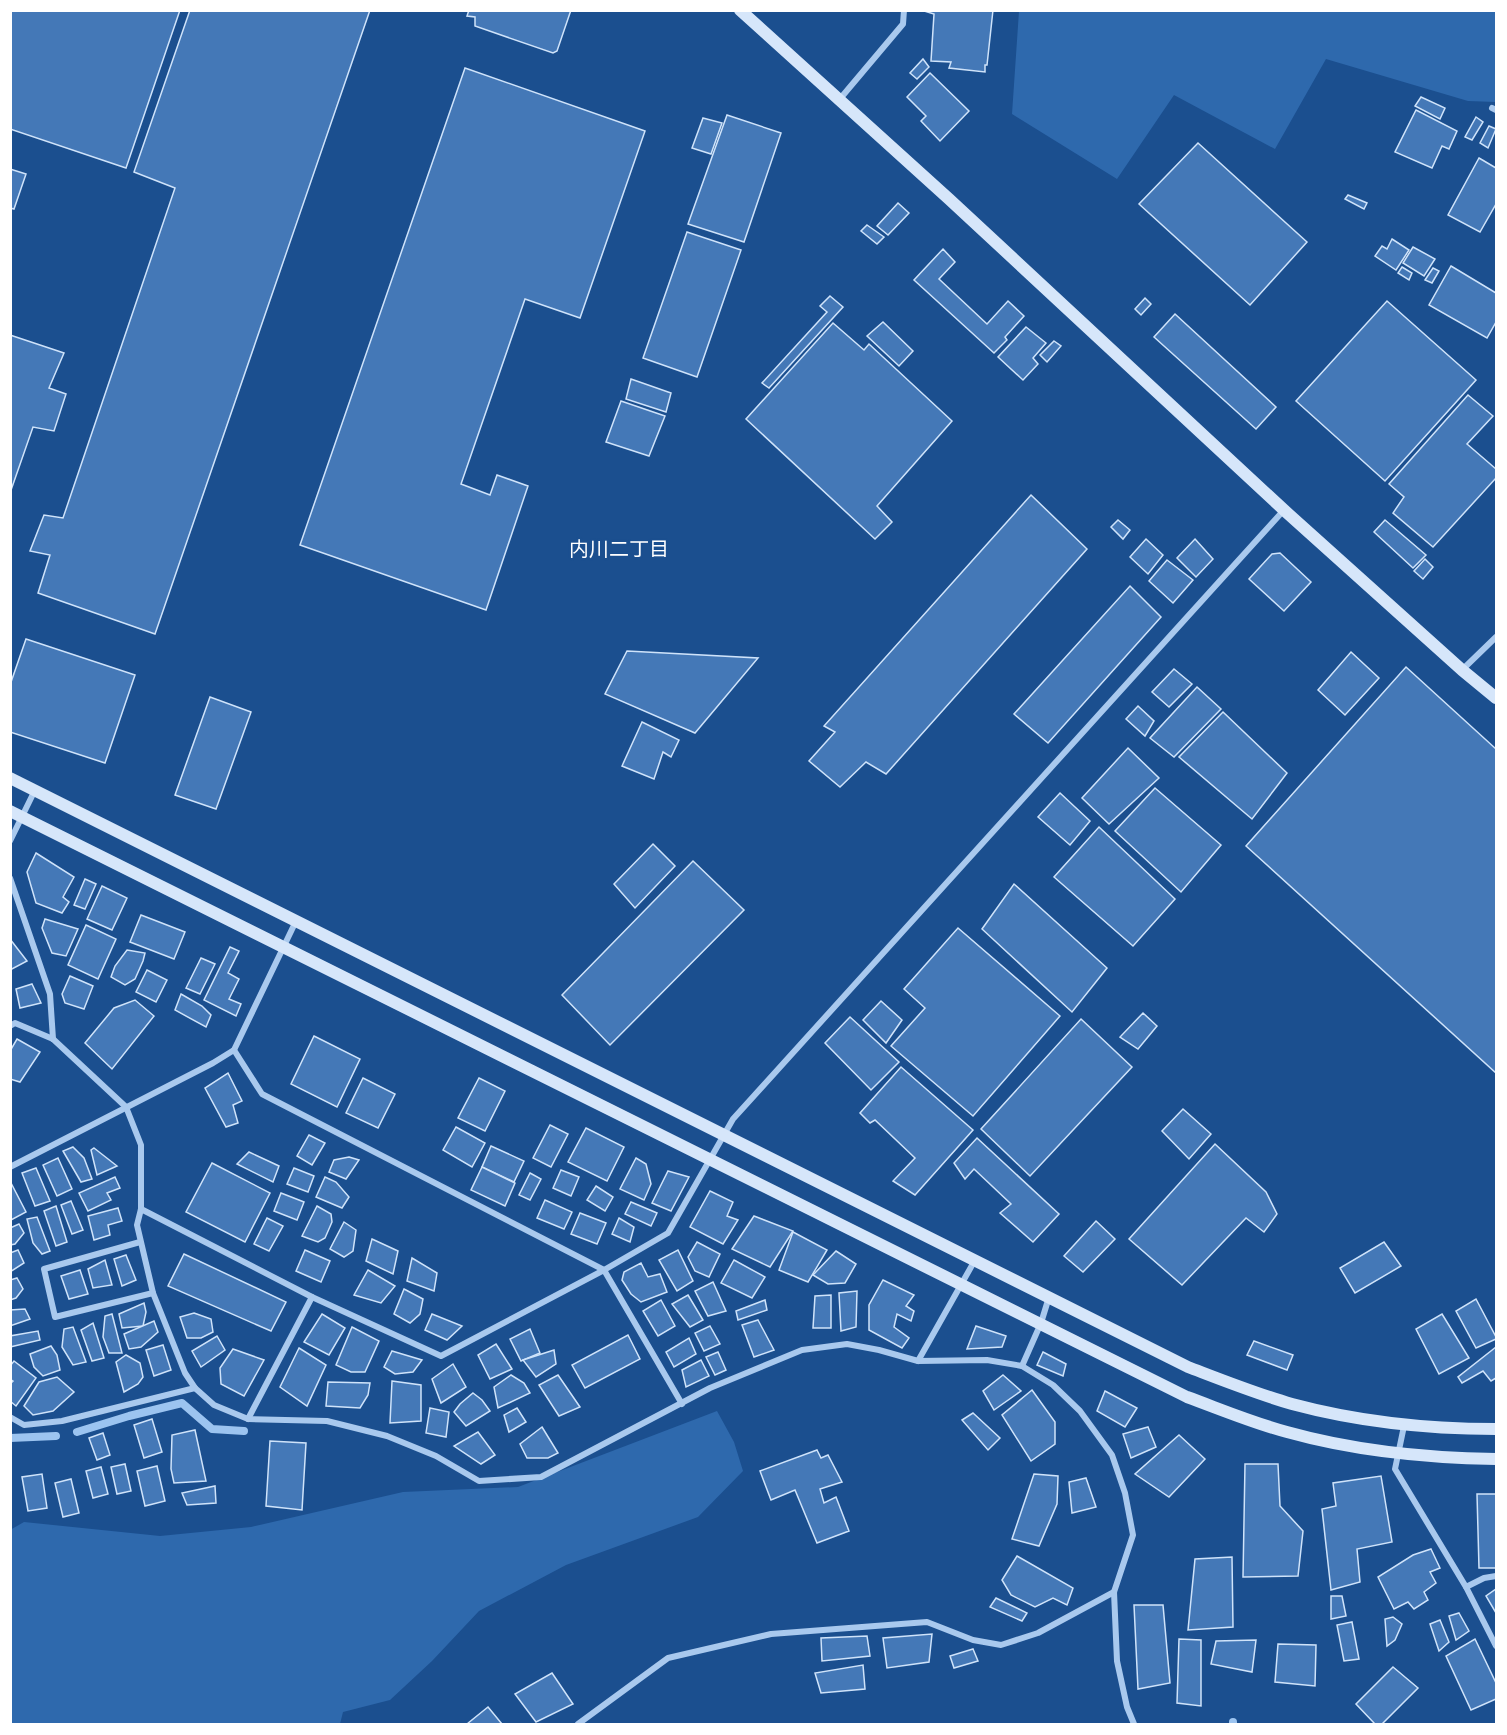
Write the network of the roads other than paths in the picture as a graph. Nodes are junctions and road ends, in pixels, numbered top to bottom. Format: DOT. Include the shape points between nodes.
graph roads {
  1 [pos="740,10"];
  2 [pos="904,10"];
  3 [pos="839,100"];
  4 [pos="1284,510"];
  5 [pos="1497,637"];
  6 [pos="1462,670"];
  7 [pos="1497,698"];
  8 [pos="10,778"];
  9 [pos="35,790"];
  10 [pos="16,814"];
  11 [pos="10,841"];
  12 [pos="10,878"];
  13 [pos="296,921"];
  14 [pos="284,946"];
  15 [pos="10,1026"];
  16 [pos="54,1040"];
  17 [pos="234,1050"];
  18 [pos="126,1107"];
  19 [pos="724,1135"];
  20 [pos="710,1160"];
  21 [pos="10,1167"];
  22 [pos="141,1209"];
  23 [pos="140,1242"];
  24 [pos="976,1260"];
  25 [pos="604,1270"];
  26 [pos="962,1284"];
  27 [pos="153,1293"];
  28 [pos="1049,1296"];
  29 [pos="312,1297"];
  30 [pos="1041,1323"];
  31 [pos="918,1361"];
  32 [pos="1022,1366"];
  33 [pos="195,1388"];
  34 [pos="682,1404"];
  35 [pos="10,1417"];
  36 [pos="248,1419"];
  37 [pos="1404,1426"];
  38 [pos="1497,1429"];
  39 [pos="1398,1454"];
  40 [pos="1497,1459"];
  41 [pos="1497,1576"];
  42 [pos="1466,1587"];
  43 [pos="1114,1592"];
  44 [pos="1497,1646"];
  45 [pos="578,1725"];
  46 [pos="1134,1725"];
  1 -- 3 [label="street"];
  2 -- 3 [label="street" via="903,24"];
  3 -- 4 [label="street"];
  4 -- 6 [label="street"];
  4 -- 19 [label="street" via="733,1119"];
  5 -- 6 [label="street"];
  6 -- 7 [label="street"];
  8 -- 9 [label="street"];
  9 -- 10 [label="street"];
  9 -- 13 [label="street"];
  10 -- 11 [label="street"];
  10 -- 14 [label="street"];
  12 -- 16 [label="street" via="50,994"];
  13 -- 14 [label="street"];
  13 -- 19 [label="street"];
  14 -- 17 [label="street"];
  14 -- 20 [label="street"];
  15 -- 16 [label="street" via="15,1023"];
  16 -- 18 [label="street"];
  17 -- 18 [label="street"];
  17 -- 25 [label="street" via="262,1094"];
  18 -- 21 [label="street"];
  18 -- 22 [label="street" via="141,1145"];
  19 -- 20 [label="street"];
  19 -- 24 [label="street"];
  20 -- 25 [label="street" via="668,1233"];
  20 -- 26 [label="street"];
  22 -- 23 [label="street" via="137,1225"];
  22 -- 29 [label="street"];
  23 -- 27 [label="street"];
  23 -- 27 [label="street" via="44,1269 55,1317"];
  24 -- 26 [label="street"];
  24 -- 28 [label="street"];
  25 -- 29 [label="street" via="441,1356"];
  25 -- 34 [label="street"];
  26 -- 30 [label="street"];
  26 -- 31 [label="street"];
  27 -- 33 [label="street" via="185,1373"];
  28 -- 30 [label="street"];
  28 -- 37 [label="street" via="1188,1367 1234,1384 1292,1404"];
  29 -- 36 [label="street"];
  30 -- 32 [label="street"];
  30 -- 39 [label="street" via="1187,1397 1287,1432"];
  31 -- 32 [label="street" via="987,1360"];
  31 -- 34 [label="street" via="847,1344 802,1350 710,1388"];
  32 -- 43 [label="street" via="1053,1385 1080,1411 1112,1455 1133,1535"];
  33 -- 35 [label="street" via="62,1421 24,1425"];
  33 -- 36 [label="street" via="214,1405"];
  34 -- 36 [label="street" via="541,1477 479,1481 436,1456 387,1436 327,1421"];
  37 -- 38 [label="street"];
  37 -- 39 [label="street"];
  39 -- 40 [label="street"];
  39 -- 42 [label="street" via="1395,1468"];
  41 -- 42 [label="street"];
  42 -- 44 [label="street"];
  43 -- 45 [label="street" via="1038,1633 1001,1645 973,1640 927,1622 771,1635 668,1659"];
  43 -- 46 [label="street" via="1117,1661"];
}
